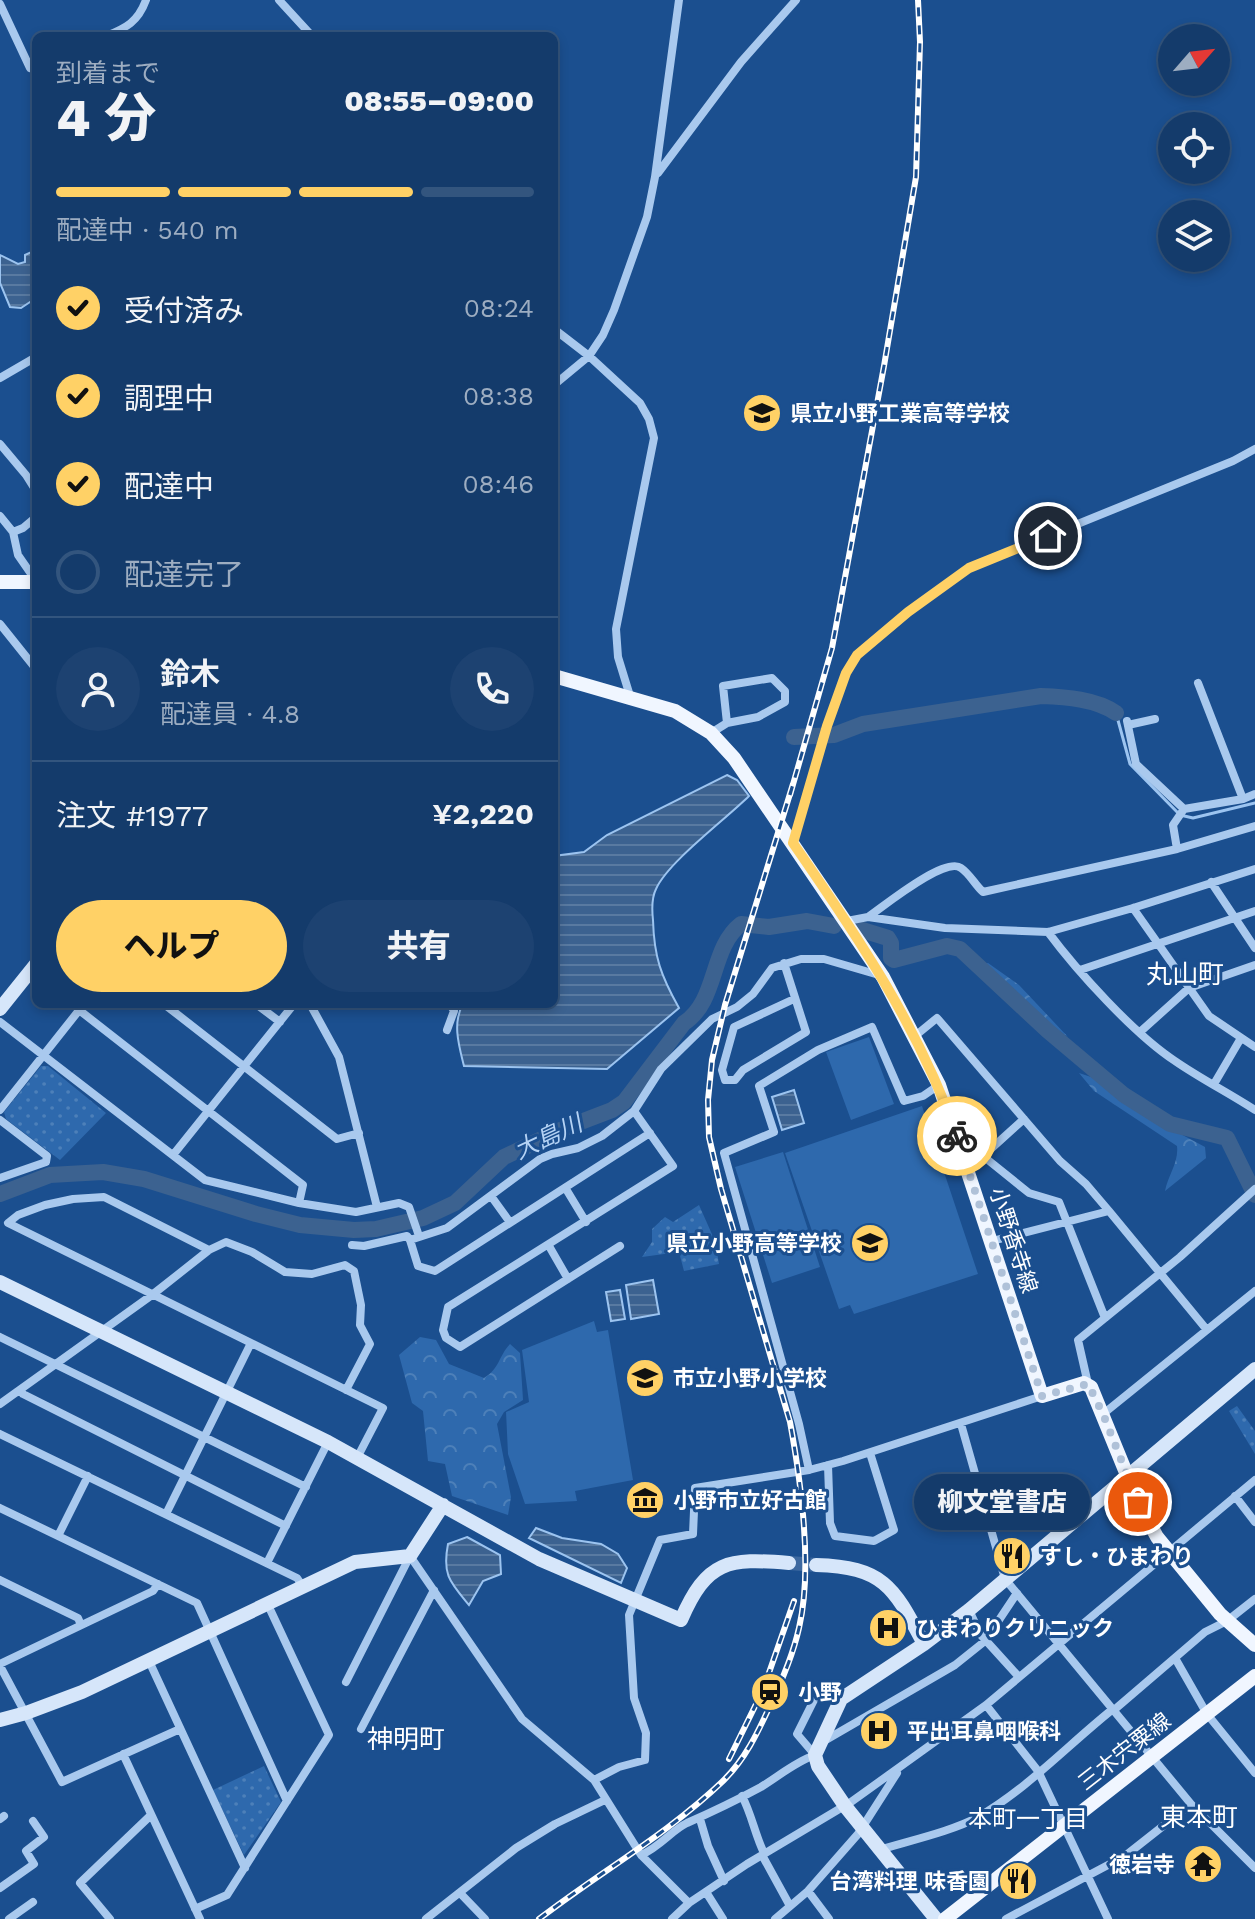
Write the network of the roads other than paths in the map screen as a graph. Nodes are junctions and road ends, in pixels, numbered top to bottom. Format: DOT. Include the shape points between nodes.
graph roads {
  1 [pos="146,0"];
  2 [pos="279,0"];
  3 [pos="679,0"];
  4 [pos="796,0"];
  5 [pos="0,4"];
  6 [pos="116,32"];
  7 [pos="308,32"];
  8 [pos="32,67"];
  9 [pos="655,177"];
  10 [pos="558,332"];
  11 [pos="589,356"];
  12 [pos="32,359"];
  13 [pos="0,378"];
  14 [pos="558,382"];
  15 [pos="0,444"];
  16 [pos="1255,449"];
  17 [pos="32,486"];
  18 [pos="0,516"];
  19 [pos="32,520"];
  20 [pos="13,532"];
  21 [pos="32,576"];
  22 [pos="0,582"];
  23 [pos="32,582"];
  24 [pos="0,624"];
  25 [pos="32,664"];
  26 [pos="558,677"];
  27 [pos="1198,683"];
  28 [pos="630,696"];
  29 [pos="1155,719"];
  30 [pos="727,723"];
  31 [pos="711,733"];
  32 [pos="1255,794"];
  33 [pos="1243,799"];
  34 [pos="1182,812"];
  35 [pos="1255,826"];
  36 [pos="793,843"];
  37 [pos="1177,849"];
  38 [pos="1255,869"];
  39 [pos="1211,882"];
  40 [pos="1133,908"];
  41 [pos="1255,911"];
  42 [pos="868,917"];
  43 [pos="1235,917"];
  44 [pos="847,921"];
  45 [pos="1048,932"];
  46 [pos="1157,944"];
  47 [pos="1255,948"];
  48 [pos="784,963"];
  49 [pos="1255,965"];
  50 [pos="32,969"];
  51 [pos="1080,970"];
  52 [pos="883,977"];
  53 [pos="1189,988"];
  54 [pos="794,999"];
  55 [pos="81,1008"];
  56 [pos="83,1008"];
  57 [pos="169,1008"];
  58 [pos="261,1008"];
  59 [pos="291,1008"];
  60 [pos="312,1008"];
  61 [pos="452,1008"];
  62 [pos="0,1009"];
  63 [pos="0,1022"];
  64 [pos="280,1022"];
  65 [pos="447,1030"];
  66 [pos="1140,1032"];
  67 [pos="915,1036"];
  68 [pos="1241,1038"];
  69 [pos="1255,1047"];
  70 [pos="43,1055"];
  71 [pos="245,1067"];
  72 [pos="1214,1084"];
  73 [pos="939,1085"];
  74 [pos="0,1110"];
  75 [pos="1255,1110"];
  76 [pos="208,1111"];
  77 [pos="634,1111"];
  78 [pos="1024,1119"];
  79 [pos="0,1120"];
  80 [pos="359,1133"];
  81 [pos="650,1133"];
  82 [pos="173,1155"];
  83 [pos="983,1156"];
  84 [pos="965,1162"];
  85 [pos="0,1178"];
  86 [pos="566,1189"];
  87 [pos="1255,1189"];
  88 [pos="491,1196"];
  89 [pos="1246,1198"];
  90 [pos="299,1203"];
  91 [pos="377,1207"];
  92 [pos="1255,1207"];
  93 [pos="1109,1211"];
  94 [pos="509,1221"];
  95 [pos="586,1222"];
  96 [pos="1066,1222"];
  97 [pos="419,1236"];
  98 [pos="410,1240"];
  99 [pos="992,1241"];
  100 [pos="352,1245"];
  101 [pos="549,1246"];
  102 [pos="620,1246"];
  103 [pos="209,1250"];
  104 [pos="1161,1272"];
  105 [pos="568,1279"];
  106 [pos="0,1282"];
  107 [pos="1255,1291"];
  108 [pos="152,1295"];
  109 [pos="1105,1318"];
  110 [pos="1207,1330"];
  111 [pos="101,1331"];
  112 [pos="0,1337"];
  113 [pos="251,1343"];
  114 [pos="56,1364"];
  115 [pos="1253,1374"];
  116 [pos="1088,1384"];
  117 [pos="20,1390"];
  118 [pos="346,1390"];
  119 [pos="226,1392"];
  120 [pos="1042,1396"];
  121 [pos="1,1401"];
  122 [pos="1103,1414"];
  123 [pos="961,1424"];
  124 [pos="0,1434"];
  125 [pos="204,1437"];
  126 [pos="328,1442"];
  127 [pos="870,1453"];
  128 [pos="357,1458"];
  129 [pos="828,1465"];
  130 [pos="809,1470"];
  131 [pos="185,1475"];
  132 [pos="1128,1475"];
  133 [pos="88,1476"];
  134 [pos="1255,1480"];
  135 [pos="306,1487"];
  136 [pos="1235,1496"];
  137 [pos="443,1505"];
  138 [pos="0,1508"];
  139 [pos="166,1514"];
  140 [pos="1255,1522"];
  141 [pos="286,1526"];
  142 [pos="58,1536"];
  143 [pos="1169,1551"];
  144 [pos="410,1556"];
  145 [pos="267,1563"];
  146 [pos="789,1563"];
  147 [pos="816,1565"];
  148 [pos="1005,1579"];
  149 [pos="0,1580"];
  150 [pos="158,1584"];
  151 [pos="304,1588"];
  152 [pos="434,1590"];
  153 [pos="1017,1593"];
  154 [pos="1255,1599"];
  155 [pos="636,1602"];
  156 [pos="268,1605"];
  157 [pos="969,1610"];
  158 [pos="1227,1621"];
  159 [pos="81,1625"];
  160 [pos="210,1632"];
  161 [pos="985,1641"];
  162 [pos="924,1644"];
  163 [pos="1059,1644"];
  164 [pos="1255,1645"];
  165 [pos="1175,1658"];
  166 [pos="149,1661"];
  167 [pos="0,1665"];
  168 [pos="1255,1676"];
  169 [pos="1019,1677"];
  170 [pos="346,1682"];
  171 [pos="841,1699"];
  172 [pos="986,1705"];
  173 [pos="1113,1709"];
  174 [pos="26,1713"];
  175 [pos="1207,1714"];
  176 [pos="0,1720"];
  177 [pos="180,1729"];
  178 [pos="361,1729"];
  179 [pos="817,1749"];
  180 [pos="123,1754"];
  181 [pos="1151,1758"];
  182 [pos="899,1769"];
  183 [pos="1038,1771"];
  184 [pos="1255,1773"];
  185 [pos="594,1780"];
  186 [pos="742,1796"];
  187 [pos="605,1800"];
  188 [pos="287,1801"];
  189 [pos="1191,1804"];
  190 [pos="845,1806"];
  191 [pos="151,1815"];
  192 [pos="700,1819"];
  193 [pos="33,1821"];
  194 [pos="1063,1827"];
  195 [pos="862,1828"];
  196 [pos="879,1850"];
  197 [pos="763,1854"];
  198 [pos="641,1855"];
  199 [pos="245,1868"];
  200 [pos="1255,1868"];
  201 [pos="1088,1876"];
  202 [pos="724,1881"];
  203 [pos="0,1888"];
  204 [pos="808,1891"];
  205 [pos="706,1892"];
  206 [pos="460,1893"];
  207 [pos="33,1902"];
  208 [pos="689,1903"];
  209 [pos="790,1906"];
  210 [pos="195,1909"];
  211 [pos="9,1919"];
  212 [pos="110,1919"];
  213 [pos="200,1919"];
  214 [pos="426,1919"];
  215 [pos="485,1919"];
  216 [pos="672,1919"];
  217 [pos="723,1919"];
  218 [pos="775,1919"];
  219 [pos="829,1919"];
  220 [pos="936,1919"];
  221 [pos="945,1919"];
  222 [pos="1006,1919"];
  223 [pos="1108,1919"];
  1 -- 6 [label="street" via="130,26"];
  2 -- 7 [label="street"];
  3 -- 9 [label="street"];
  4 -- 9 [label="street" via="741,62"];
  5 -- 8 [label="street"];
  9 -- 11 [label="street" via="647,217 614,310"];
  10 -- 11 [label="street"];
  11 -- 14 [label="street"];
  11 -- 28 [label="street" via="640,403 654,438 616,629"];
  12 -- 13 [label="street"];
  15 -- 17 [label="street"];
  16 -- 36 [label="street" via="969,568 857,655 827,726"];
  18 -- 20 [label="street"];
  19 -- 20 [label="street"];
  20 -- 21 [label="street" via="18,555"];
  22 -- 23 [label="main road"];
  24 -- 25 [label="street"];
  26 -- 28 [label="main road, 小野香寺線"];
  27 -- 33 [label="street"];
  28 -- 31 [label="main road, 小野香寺線" via="675,711"];
  29 -- 34 [label="street" via="1127,723 1136,764"];
  30 -- 30 [label="street" via="758,717 785,702 785,691 772,678 723,686"];
  30 -- 31 [label="street"];
  31 -- 36 [label="main road, 小野香寺線"];
  32 -- 33 [label="street"];
  33 -- 34 [label="street"];
  34 -- 37 [label="street" via="1173,825"];
  35 -- 37 [label="street"];
  36 -- 44 [label="main road, 小野香寺線"];
  37 -- 42 [label="street" via="983,892 961,867 950,865"];
  38 -- 39 [label="street"];
  39 -- 40 [label="street"];
  39 -- 43 [label="street"];
  40 -- 45 [label="street"];
  40 -- 46 [label="street"];
  41 -- 43 [label="street"];
  42 -- 44 [label="street"];
  42 -- 45 [label="street" via="945,928"];
  43 -- 46 [label="street"];
  43 -- 47 [label="street"];
  44 -- 52 [label="main road, 小野香寺線"];
  45 -- 51 [label="street"];
  46 -- 51 [label="street"];
  46 -- 53 [label="street"];
  48 -- 52 [label="street" via="824,959"];
  48 -- 54 [label="street"];
  48 -- 77 [label="street" via="772,968 753,994 712,1019 687,1043 661,1069"];
  49 -- 53 [label="street"];
  50 -- 62 [label="street"];
  51 -- 66 [label="street"];
  52 -- 67 [label="main road, 小野香寺線"];
  53 -- 66 [label="street"];
  53 -- 68 [label="street" via="1209,1016"];
  54 -- 54 [label="street" via="734,1027 722,1070 725,1080 735,1080 806,1032"];
  55 -- 70 [label="street"];
  56 -- 76 [label="street"];
  57 -- 71 [label="street"];
  58 -- 64 [label="street"];
  59 -- 64 [label="street"];
  60 -- 80 [label="street" via="339,1057"];
  61 -- 65 [label="street"];
  63 -- 70 [label="street"];
  64 -- 71 [label="street"];
  66 -- 72 [label="street"];
  67 -- 73 [label="main road, 小野香寺線"];
  67 -- 78 [label="street" via="937,1018"];
  68 -- 69 [label="street"];
  68 -- 72 [label="street"];
  70 -- 74 [label="street"];
  70 -- 82 [label="street"];
  71 -- 76 [label="street"];
  71 -- 80 [label="street" via="337,1139"];
  72 -- 75 [label="street"];
  73 -- 84 [label="main road, 小野香寺線"];
  73 -- 130 [label="street" via="904,1101 872,1027 818,1050 759,1086 774,1132 724,1153"];
  76 -- 82 [label="street"];
  76 -- 90 [label="street" via="303,1185"];
  77 -- 81 [label="street"];
  77 -- 88 [label="street" via="602,1136 540,1159"];
  78 -- 83 [label="street"];
  78 -- 93 [label="street"];
  79 -- 85 [label="street" via="47,1156 46,1162"];
  80 -- 91 [label="street"];
  81 -- 86 [label="street"];
  81 -- 95 [label="street" via="673,1166"];
  82 -- 90 [label="street" via="205,1180"];
  83 -- 84 [label="street"];
  83 -- 96 [label="street" via="1029,1193 1059,1202"];
  84 -- 99 [label="main road, 小野香寺線"];
  86 -- 94 [label="street"];
  86 -- 95 [label="street"];
  87 -- 89 [label="street"];
  88 -- 94 [label="street"];
  88 -- 97 [label="street" via="447,1228"];
  89 -- 92 [label="street"];
  89 -- 104 [label="street"];
  90 -- 91 [label="street" via="356,1212"];
  91 -- 97 [label="street" via="409,1207"];
  93 -- 96 [label="street"];
  93 -- 104 [label="street"];
  94 -- 98 [label="street" via="435,1271 418,1266"];
  95 -- 101 [label="street"];
  96 -- 99 [label="street"];
  96 -- 109 [label="street"];
  97 -- 98 [label="street"];
  98 -- 100 [label="street" via="407,1236"];
  99 -- 120 [label="main road, 小野香寺線"];
  101 -- 105 [label="street"];
  101 -- 105 [label="street" via="448,1307 446,1338 460,1347"];
  102 -- 105 [label="street"];
  103 -- 108 [label="street"];
  103 -- 108 [label="street" via="104,1197 45,1205 8,1223"];
  103 -- 118 [label="street" via="226,1242 285,1272 312,1274 345,1265 354,1271 360,1325 370,1344"];
  104 -- 109 [label="street"];
  104 -- 110 [label="street"];
  106 -- 111 [label="street"];
  107 -- 110 [label="street"];
  108 -- 111 [label="street"];
  108 -- 113 [label="street"];
  109 -- 116 [label="street" via="1078,1340"];
  110 -- 122 [label="street"];
  111 -- 114 [label="street"];
  111 -- 119 [label="street"];
  112 -- 114 [label="street"];
  113 -- 118 [label="street"];
  113 -- 119 [label="street"];
  114 -- 117 [label="street"];
  114 -- 125 [label="street"];
  115 -- 132 [label="street"];
  116 -- 120 [label="main road"];
  116 -- 122 [label="main road"];
  117 -- 121 [label="street"];
  117 -- 131 [label="street"];
  118 -- 128 [label="street" via="383,1408"];
  119 -- 125 [label="street"];
  119 -- 126 [label="street"];
  120 -- 123 [label="street"];
  122 -- 132 [label="main road"];
  123 -- 127 [label="street"];
  123 -- 148 [label="street"];
  124 -- 133 [label="street"];
  125 -- 131 [label="street"];
  125 -- 135 [label="street"];
  126 -- 128 [label="street"];
  126 -- 135 [label="street"];
  127 -- 129 [label="street"];
  127 -- 129 [label="street" via="894,1530 874,1541 835,1536"];
  128 -- 137 [label="street"];
  129 -- 130 [label="street"];
  130 -- 155 [label="street" via="695,1488 693,1534 660,1540"];
  131 -- 139 [label="street"];
  131 -- 141 [label="street"];
  132 -- 143 [label="main road"];
  132 -- 148 [label="street"];
  133 -- 139 [label="street"];
  133 -- 142 [label="street"];
  134 -- 136 [label="street"];
  135 -- 141 [label="street"];
  136 -- 140 [label="street"];
  136 -- 143 [label="street"];
  137 -- 144 [label="street"];
  137 -- 155 [label="street" via="539,1559"];
  138 -- 142 [label="street"];
  139 -- 145 [label="street"];
  141 -- 145 [label="street"];
  142 -- 150 [label="street"];
  143 -- 158 [label="main road"];
  143 -- 163 [label="street"];
  144 -- 151 [label="street" via="355,1562"];
  144 -- 152 [label="street"];
  144 -- 170 [label="street"];
  145 -- 151 [label="street" via="297,1578"];
  146 -- 155 [label="street" via="739,1561 721,1568 695,1591 681,1620"];
  147 -- 162 [label="street" via="866,1571 879,1579 901,1602"];
  148 -- 153 [label="street"];
  148 -- 157 [label="street"];
  149 -- 159 [label="street" via="78,1618"];
  150 -- 159 [label="street"];
  150 -- 160 [label="street" via="197,1603"];
  151 -- 156 [label="street"];
  152 -- 178 [label="street"];
  152 -- 185 [label="street" via="522,1719"];
  153 -- 161 [label="street"];
  153 -- 163 [label="street"];
  154 -- 158 [label="street"];
  155 -- 185 [label="street" via="629,1615 630,1654 634,1698 646,1733 645,1760"];
  156 -- 160 [label="street"];
  156 -- 188 [label="street" via="329,1735"];
  157 -- 161 [label="street"];
  157 -- 162 [label="street"];
  158 -- 164 [label="main road"];
  158 -- 165 [label="street"];
  159 -- 167 [label="street"];
  160 -- 166 [label="street"];
  160 -- 188 [label="street"];
  161 -- 169 [label="street"];
  161 -- 179 [label="street"];
  162 -- 171 [label="street"];
  163 -- 169 [label="street"];
  163 -- 173 [label="street"];
  165 -- 173 [label="street"];
  165 -- 175 [label="street"];
  166 -- 174 [label="street"];
  166 -- 177 [label="street"];
  167 -- 174 [label="street"];
  168 -- 175 [label="main road, 三木宍粟線"];
  169 -- 172 [label="street"];
  171 -- 179 [label="street"];
  171 -- 179 [label="street" via="830,1694 815,1698 797,1734"];
  172 -- 182 [label="street"];
  172 -- 183 [label="street"];
  173 -- 181 [label="street"];
  173 -- 183 [label="street"];
  174 -- 176 [label="street"];
  174 -- 180 [label="street" via="62,1782"];
  175 -- 181 [label="main road, 三木宍粟線"];
  175 -- 184 [label="street"];
  177 -- 180 [label="street"];
  177 -- 199 [label="street"];
  179 -- 186 [label="street"];
  179 -- 190 [label="street" via="818,1766"];
  180 -- 191 [label="street"];
  181 -- 189 [label="street"];
  181 -- 194 [label="main road, 三木宍粟線"];
  182 -- 190 [label="street"];
  182 -- 195 [label="street"];
  183 -- 194 [label="street"];
  183 -- 196 [label="street" via="966,1823"];
  185 -- 187 [label="street"];
  186 -- 192 [label="street"];
  186 -- 197 [label="street"];
  187 -- 198 [label="street"];
  187 -- 206 [label="street" via="516,1848"];
  188 -- 199 [label="street"];
  189 -- 200 [label="street"];
  189 -- 201 [label="street" via="1125,1856"];
  190 -- 195 [label="street"];
  190 -- 197 [label="street"];
  191 -- 210 [label="street"];
  191 -- 212 [label="street" via="80,1883"];
  192 -- 198 [label="street"];
  192 -- 202 [label="street"];
  193 -- 203 [label="street" via="44,1837 26,1851 34,1864"];
  194 -- 201 [label="street"];
  194 -- 221 [label="main road, 三木宍粟線"];
  195 -- 196 [label="street"];
  195 -- 204 [label="street"];
  196 -- 220 [label="street"];
  197 -- 202 [label="street"];
  197 -- 209 [label="street"];
  198 -- 208 [label="street"];
  199 -- 210 [label="street" via="227,1895"];
  201 -- 222 [label="street"];
  201 -- 223 [label="street"];
  202 -- 205 [label="street"];
  204 -- 209 [label="street"];
  204 -- 219 [label="street"];
  205 -- 208 [label="street"];
  205 -- 217 [label="street"];
  206 -- 214 [label="street"];
  206 -- 215 [label="street"];
  207 -- 211 [label="street"];
  208 -- 216 [label="street"];
  209 -- 218 [label="street"];
  210 -- 213 [label="street"];
}
